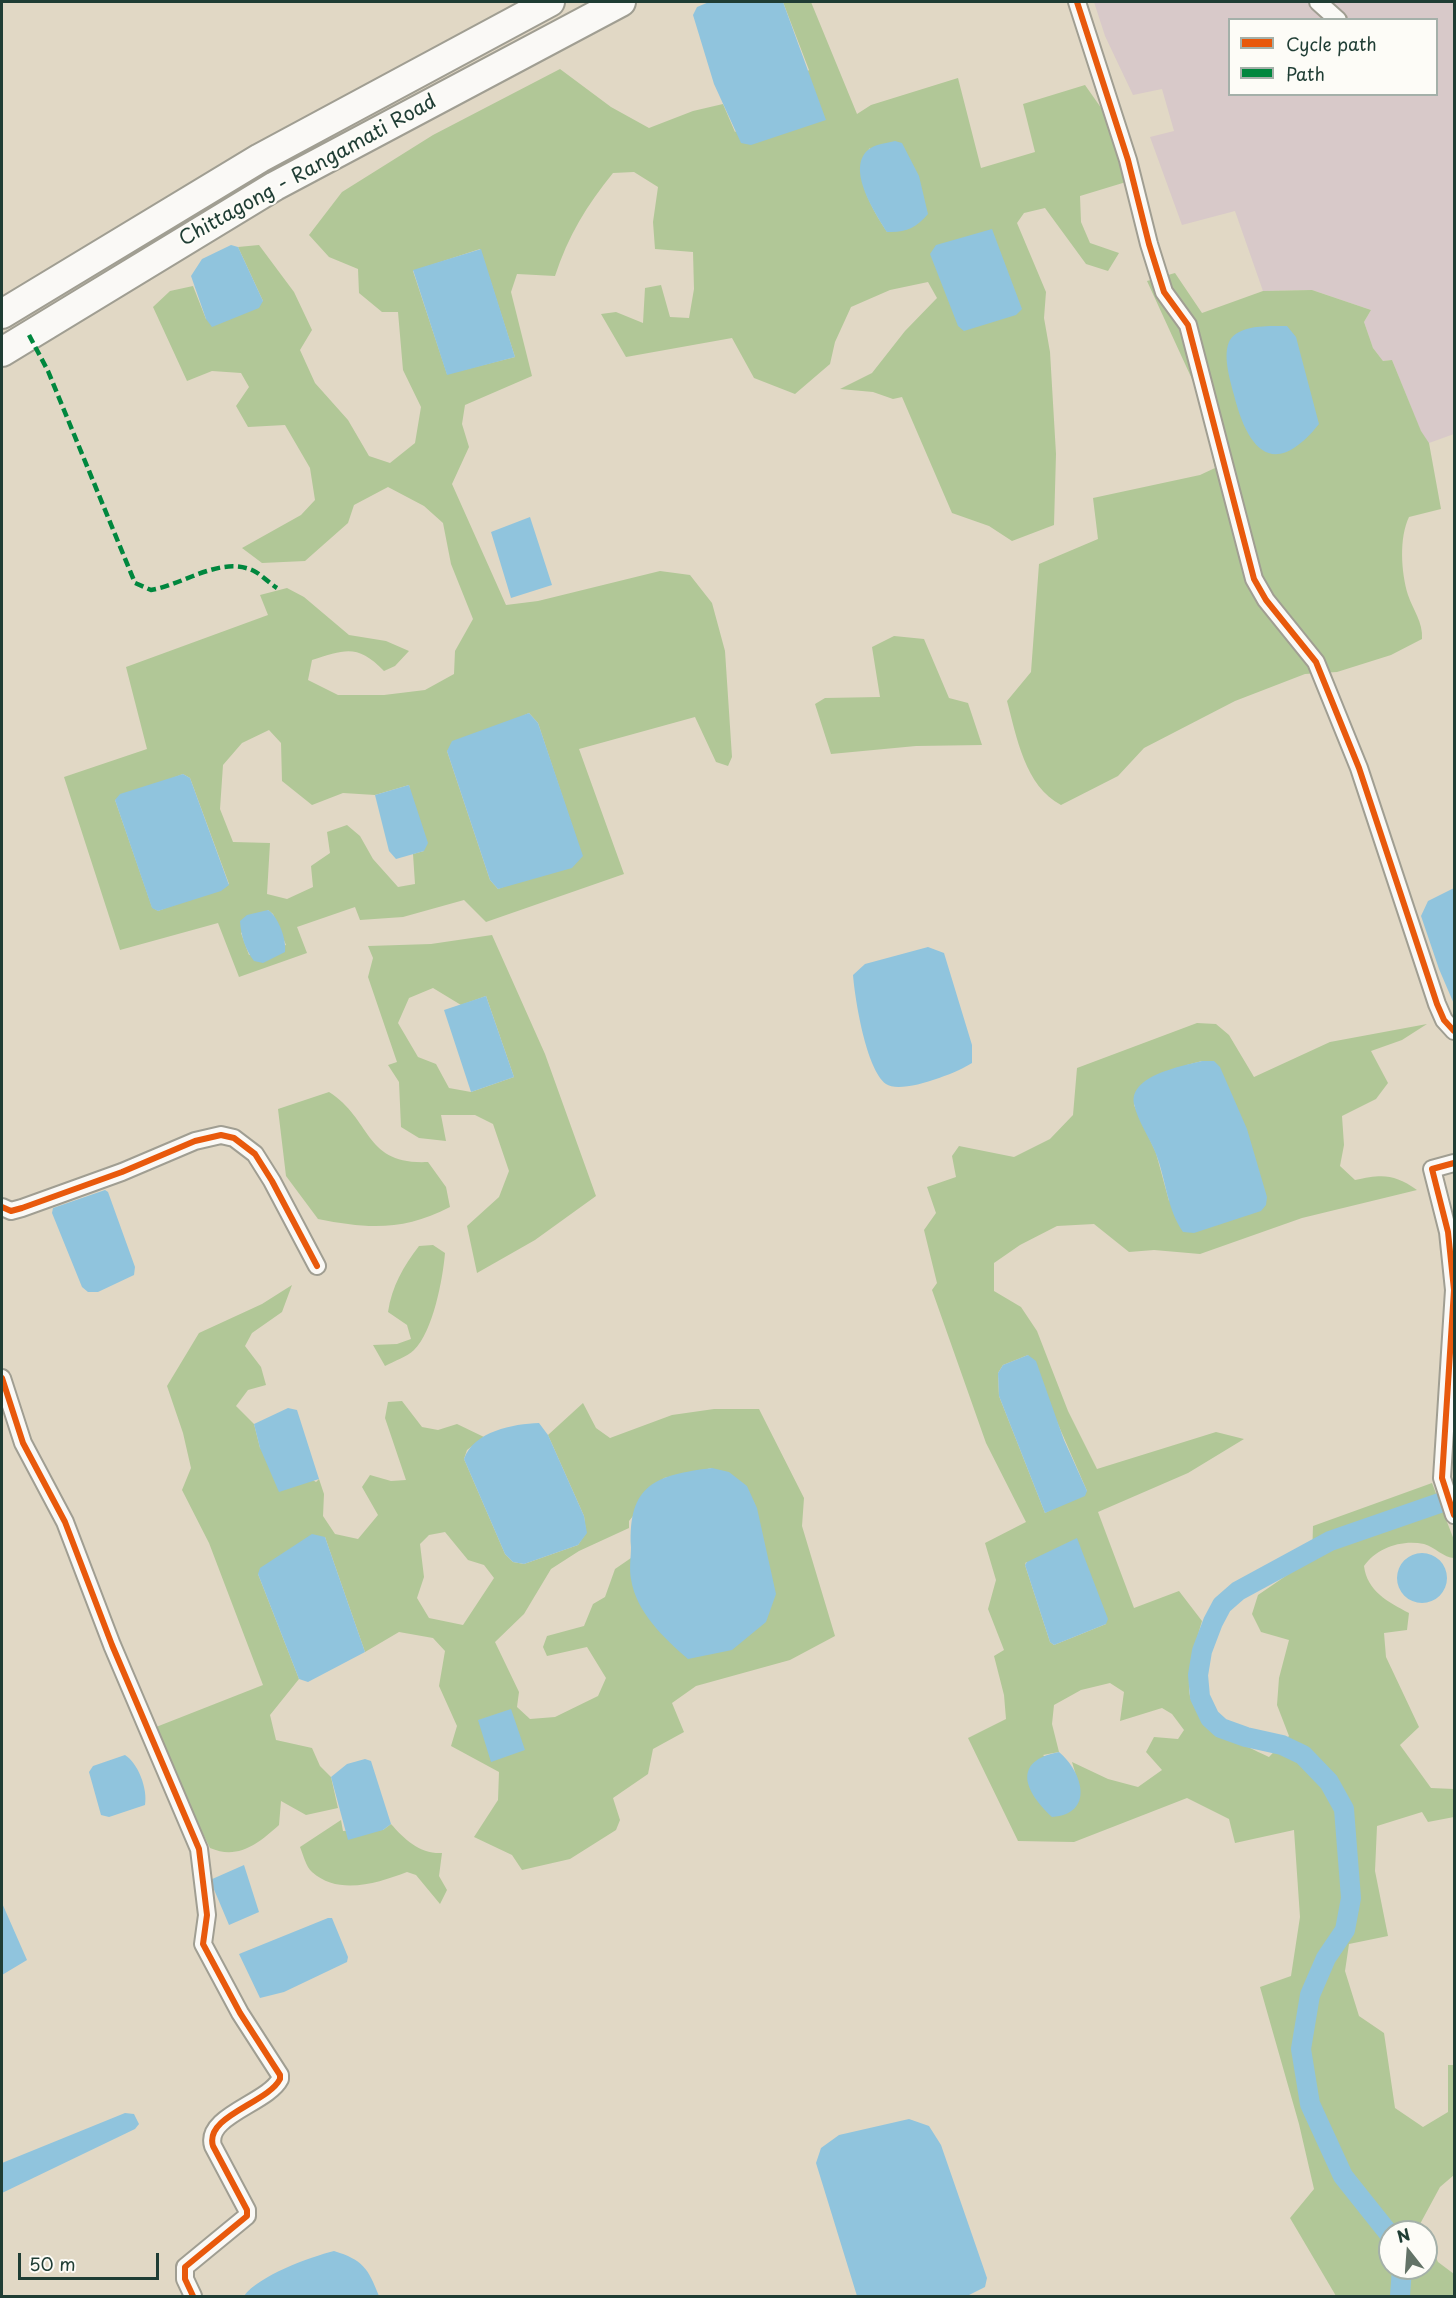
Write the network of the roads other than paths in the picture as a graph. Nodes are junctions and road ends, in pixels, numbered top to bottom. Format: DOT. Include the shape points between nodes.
graph roads {
  1 [pos="550,2"];
  2 [pos="621,2"];
  3 [pos="1077,2"];
  4 [pos="1318,2"];
  5 [pos="1336,18"];
  6 [pos="2,314"];
  7 [pos="2,352"];
  8 [pos="1455,1031"];
  9 [pos="1455,1163"];
  10 [pos="2,1207"];
  11 [pos="317,1266"];
  12 [pos="2,1378"];
  13 [pos="1454,1512"];
  14 [pos="193,2296"];
  1 -- 6 [label="highway, Chittagong - Rangamati Road" via="260,158"];
  2 -- 7 [label="highway, Chittagong - Rangamati Road" via="275,186"];
  3 -- 8 [label="street" via="1128,160 1164,292 1188,325 1254,579 1316,662 1359,768 1437,1004 1444,1020"];
  4 -- 5 [label="street"];
  9 -- 13 [label="street" via="1432,1169 1448,1232 1454,1290 1442,1478"];
  10 -- 11 [label="street" via="11,1211 22,1208 195,1141 234,1138 255,1154"];
  12 -- 14 [label="street" via="24,1443 65,1522 116,1656 199,1849 207,1915 203,1944 240,2013 280,2075 274,2089 213,2131 213,2146 247,2216 185,2267 185,2279"];
}
